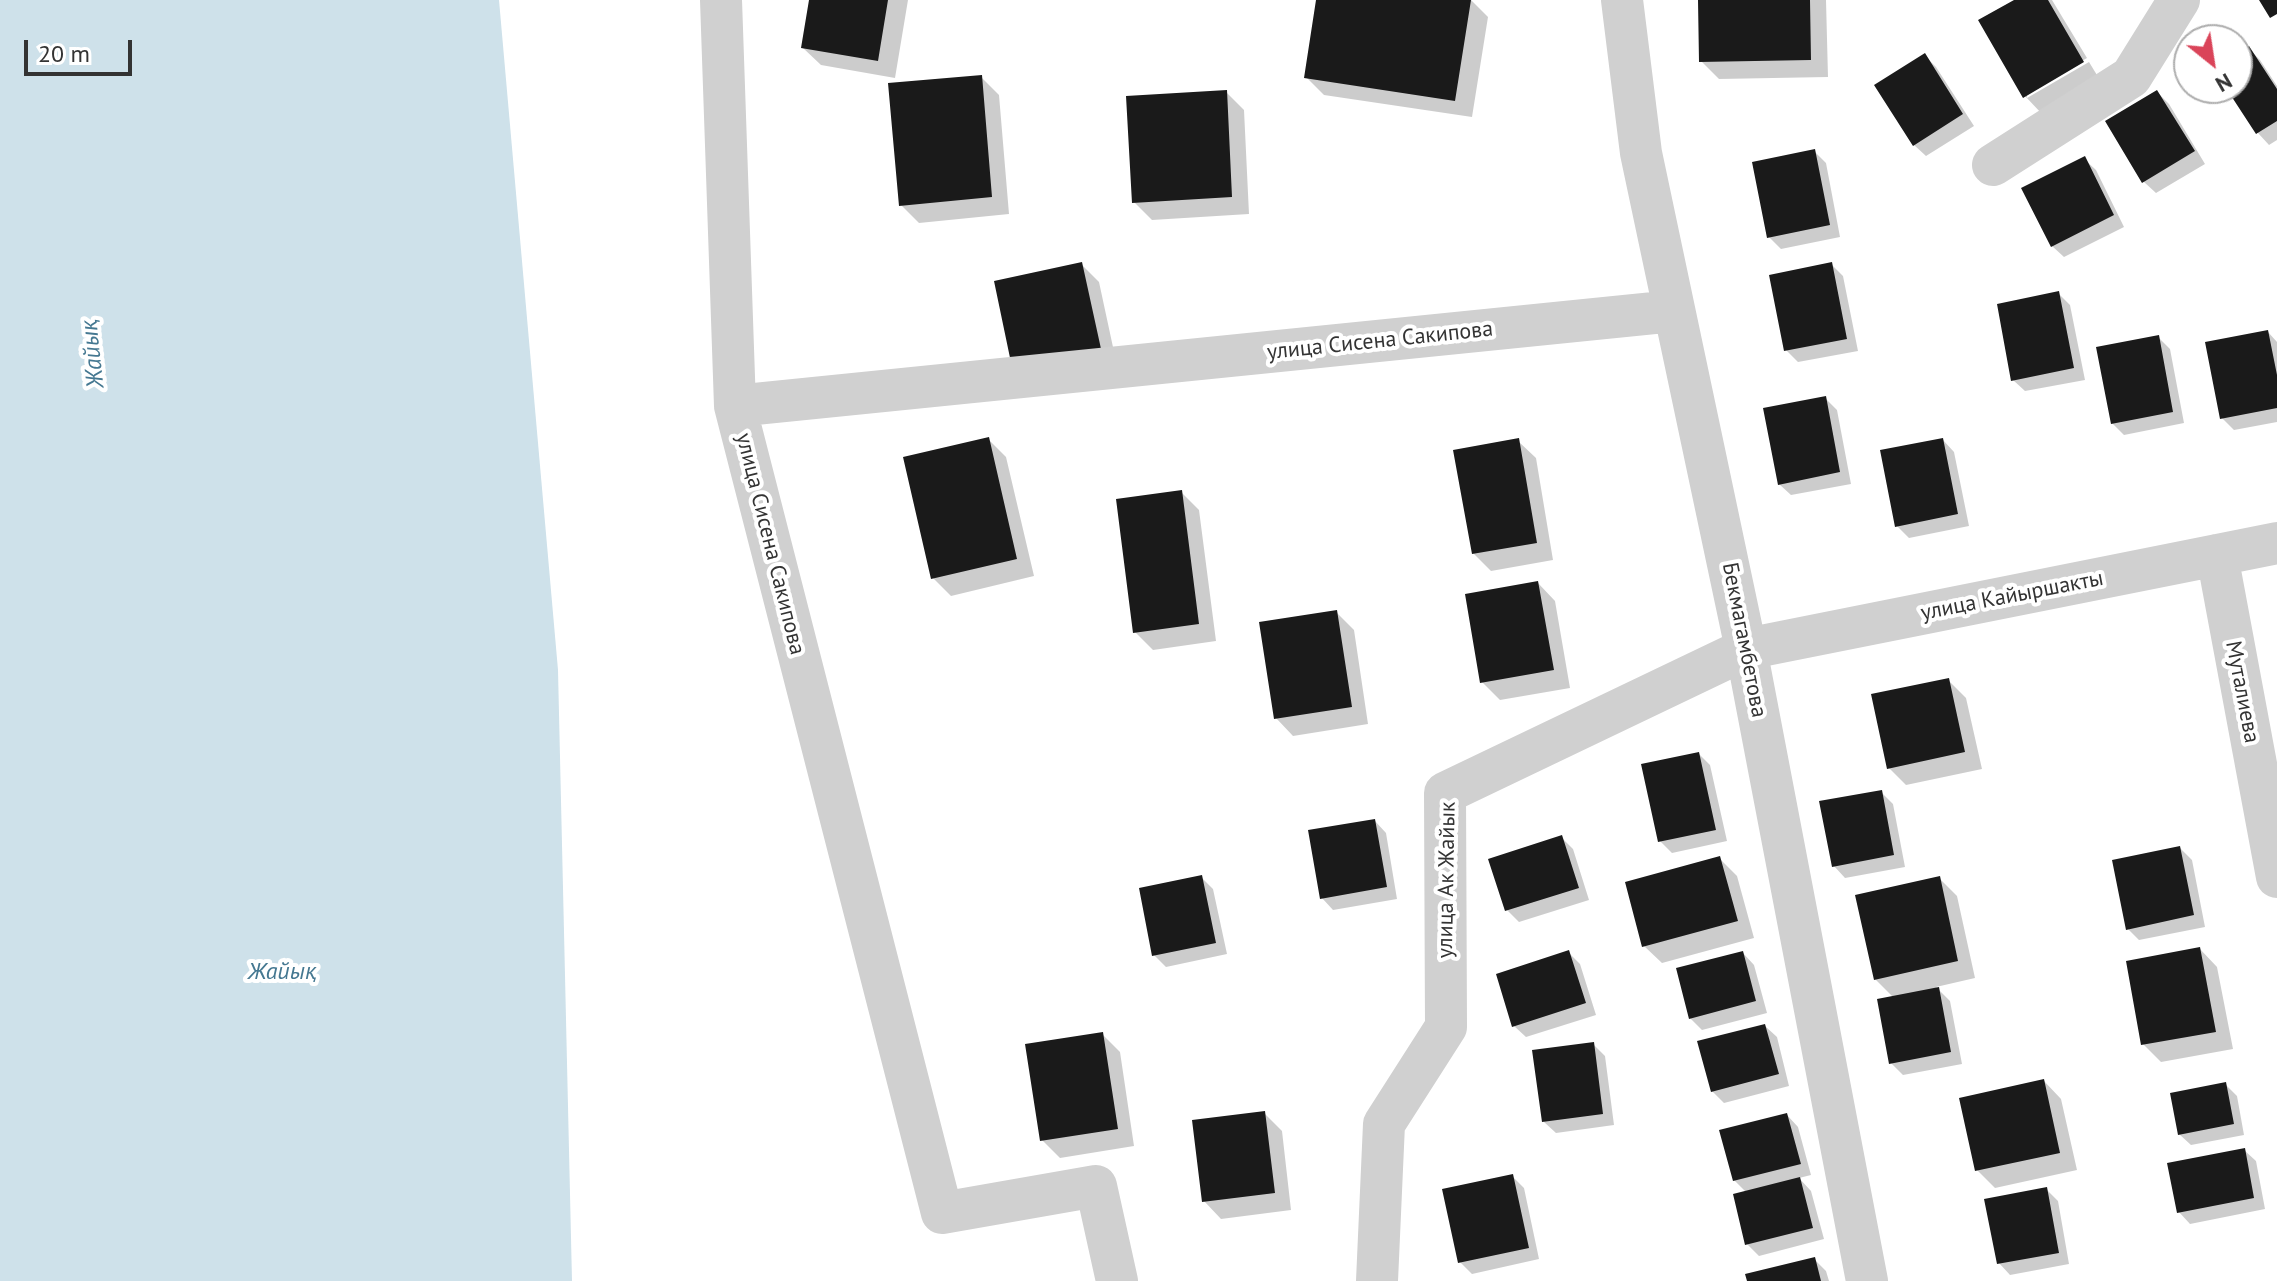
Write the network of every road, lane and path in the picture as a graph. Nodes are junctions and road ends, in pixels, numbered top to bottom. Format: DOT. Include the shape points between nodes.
graph roads {
  1 [pos="721,0"];
  2 [pos="1622,0"];
  3 [pos="2179,0"];
  4 [pos="1993,165"];
  5 [pos="1674,311"];
  6 [pos="735,406"];
  7 [pos="2277,543"];
  8 [pos="2217,555"];
  9 [pos="1746,649"];
  10 [pos="2277,877"];
  11 [pos="1117,1281"];
  12 [pos="1377,1281"];
  13 [pos="1867,1281"];
  1 -- 6 [label="street"];
  2 -- 5 [label="street, Бекмагамбетова" via="1641,153"];
  3 -- 4 [label="street" via="2131,77"];
  5 -- 6 [label="street, улица Сисена Сакипова"];
  5 -- 9 [label="street, Бекмагамбетова"];
  6 -- 11 [label="street, улица Сисена Сакипова" via="942,1213 1096,1186"];
  7 -- 8 [label="street, улица Кайыршакты"];
  8 -- 9 [label="street, улица Кайыршакты"];
  8 -- 10 [label="street, Муталиева"];
  9 -- 12 [label="street, улица Ак Жайык" via="1445,793 1446,1027 1384,1124"];
  9 -- 13 [label="street, Бекмагамбетова"];
}
